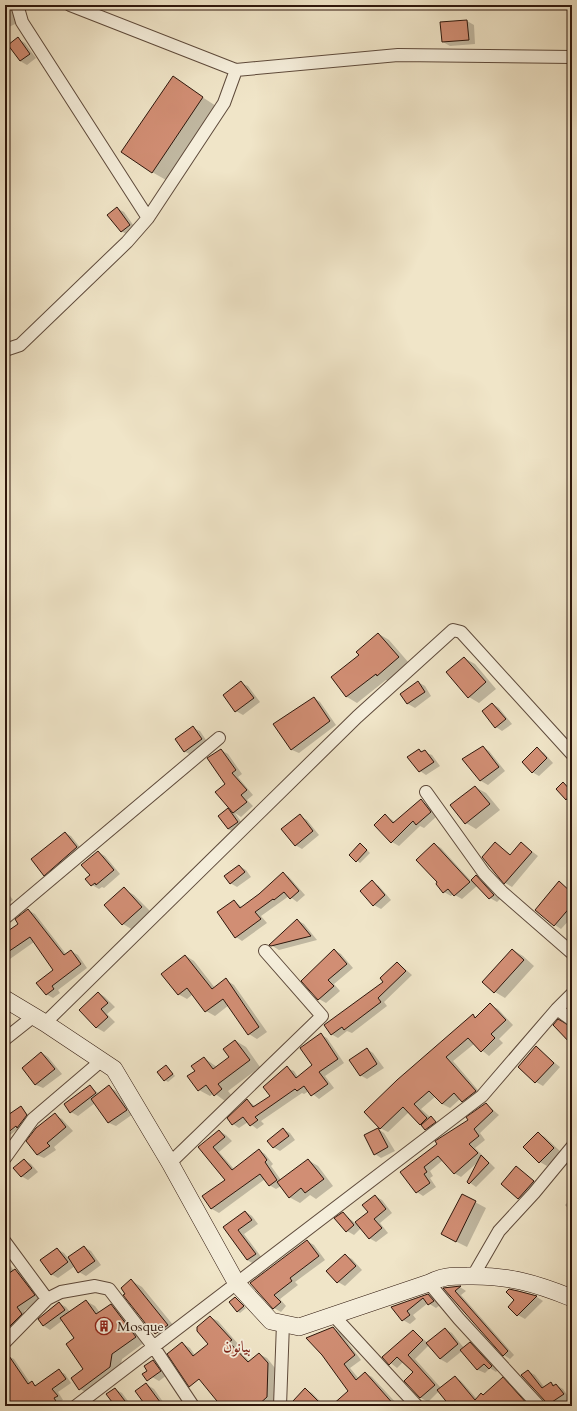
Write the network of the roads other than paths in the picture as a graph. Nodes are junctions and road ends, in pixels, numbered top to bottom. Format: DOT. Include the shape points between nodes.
graph roads {
  1 [pos="20,5"];
  2 [pos="70,5"];
  3 [pos="572,57"];
  4 [pos="236,70"];
  5 [pos="148,218"];
  6 [pos="5,350"];
  7 [pos="219,738"];
  8 [pos="572,754"];
  9 [pos="426,792"];
  10 [pos="5,918"];
  11 [pos="265,950"];
  12 [pos="572,953"];
  13 [pos="572,994"];
  14 [pos="5,999"];
  15 [pos="557,1009"];
  16 [pos="39,1020"];
  17 [pos="572,1020"];
  18 [pos="5,1039"];
  19 [pos="101,1061"];
  20 [pos="572,1147"];
  21 [pos="5,1158"];
  22 [pos="170,1163"];
  23 [pos="5,1242"];
  24 [pos="472,1276"];
  25 [pos="428,1283"];
  26 [pos="237,1284"];
  27 [pos="572,1298"];
  28 [pos="47,1299"];
  29 [pos="334,1315"];
  30 [pos="283,1323"];
  31 [pos="5,1342"];
  32 [pos="153,1346"];
  33 [pos="83,1404"];
  34 [pos="193,1406"];
  35 [pos="280,1406"];
  36 [pos="417,1406"];
  37 [pos="539,1406"];
  1 -- 5 [label="street" via="18,8 22,22"];
  2 -- 4 [label="street"];
  3 -- 4 [label="street" via="398,55"];
  4 -- 5 [label="street" via="224,103"];
  5 -- 6 [label="street" via="127,242 20,345"];
  7 -- 10 [label="street"];
  8 -- 16 [label="street" via="461,632 453,630 357,717"];
  9 -- 12 [label="street" via="484,873"];
  11 -- 22 [label="street" via="322,1016"];
  13 -- 15 [label="street"];
  14 -- 16 [label="street"];
  15 -- 17 [label="street"];
  15 -- 26 [label="street" via="482,1096"];
  16 -- 18 [label="street"];
  16 -- 19 [label="street"];
  19 -- 21 [label="street" via="33,1119"];
  19 -- 22 [label="street" via="114,1069"];
  20 -- 24 [label="street" via="499,1231"];
  22 -- 26 [label="street"];
  23 -- 28 [label="street"];
  24 -- 25 [label="street" via="442,1277"];
  24 -- 27 [label="street" via="494,1275 528,1282"];
  25 -- 29 [label="street"];
  25 -- 37 [label="street"];
  26 -- 30 [label="street" via="271,1321"];
  26 -- 32 [label="street"];
  28 -- 31 [label="street"];
  28 -- 32 [label="street" via="61,1292 95,1286 110,1289"];
  29 -- 30 [label="street" via="299,1327"];
  29 -- 36 [label="street"];
  30 -- 35 [label="street"];
  32 -- 33 [label="street"];
  32 -- 34 [label="street"];
}
